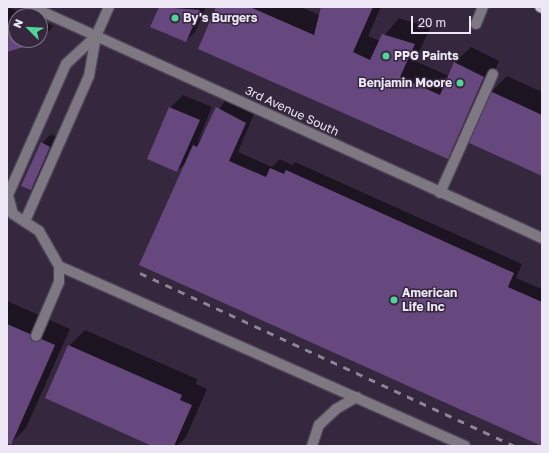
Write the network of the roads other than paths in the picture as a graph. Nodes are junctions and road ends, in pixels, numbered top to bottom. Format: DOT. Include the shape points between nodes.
graph roads {
  1 [pos="32,7"];
  2 [pos="109,7"];
  3 [pos="483,7"];
  4 [pos="476,24"];
  5 [pos="96,36"];
  6 [pos="492,74"];
  7 [pos="440,192"];
  8 [pos="25,221"];
  9 [pos="542,238"];
  10 [pos="59,266"];
  11 [pos="36,336"];
  12 [pos="357,397"];
  13 [pos="312,446"];
  14 [pos="465,446"];
  1 -- 5 [label="street, 3rd Avenue South"];
  2 -- 5 [label="street"];
  3 -- 4 [label="street"];
  5 -- 7 [label="street, 3rd Avenue South"];
  5 -- 8 [label="street" via="89,76"];
  5 -- 8 [label="street" via="66,64 8,195 13,214"];
  6 -- 7 [label="street"];
  7 -- 9 [label="street, 3rd Avenue South"];
  8 -- 10 [label="street" via="39,231"];
  10 -- 11 [label="street" via="59,282"];
  10 -- 12 [label="street"];
  12 -- 13 [label="street" via="336,409 319,425"];
  12 -- 14 [label="street"];
}
